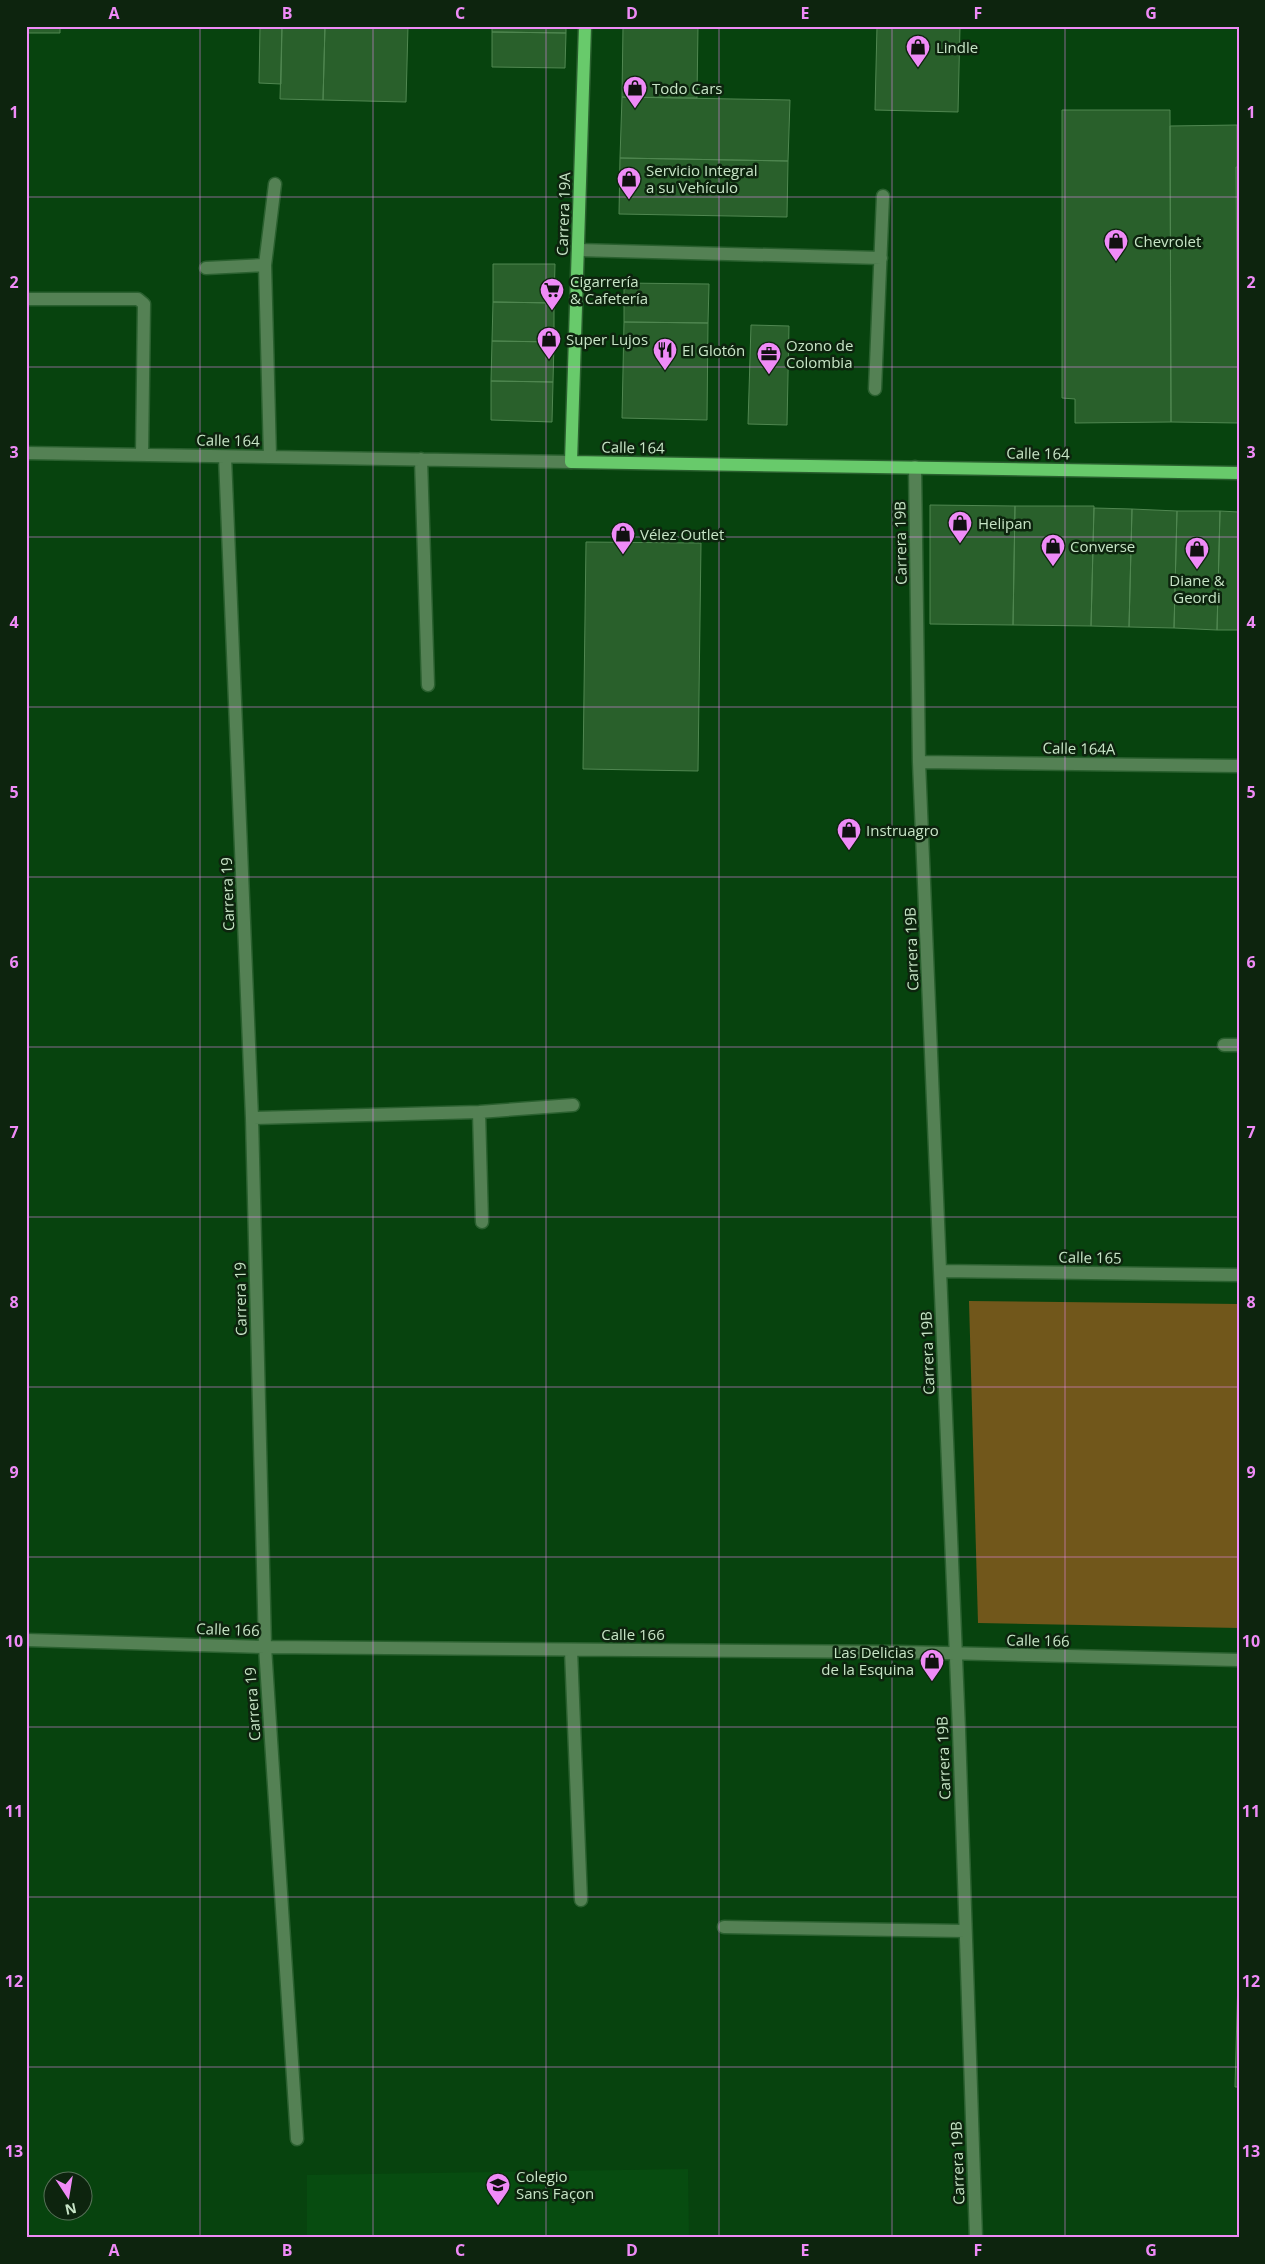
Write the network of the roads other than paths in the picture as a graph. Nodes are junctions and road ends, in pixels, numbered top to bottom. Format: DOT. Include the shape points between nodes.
graph roads {
  1 [pos="585,26"];
  2 [pos="275,184"];
  3 [pos="883,196"];
  4 [pos="578,250"];
  5 [pos="881,258"];
  6 [pos="265,265"];
  7 [pos="206,268"];
  8 [pos="26,298"];
  9 [pos="875,389"];
  10 [pos="26,453"];
  11 [pos="142,455"];
  12 [pos="225,456"];
  13 [pos="270,457"];
  14 [pos="421,459"];
  15 [pos="571,462"];
  16 [pos="916,467"];
  17 [pos="1239,473"];
  18 [pos="428,685"];
  19 [pos="919,762"];
  20 [pos="1239,766"];
  21 [pos="1224,1045"];
  22 [pos="1239,1045"];
  23 [pos="573,1104"];
  24 [pos="480,1112"];
  25 [pos="252,1118"];
  26 [pos="482,1222"];
  27 [pos="940,1271"];
  28 [pos="1239,1275"];
  29 [pos="26,1640"];
  30 [pos="265,1647"];
  31 [pos="571,1650"];
  32 [pos="956,1653"];
  33 [pos="1239,1660"];
  34 [pos="581,1900"];
  35 [pos="724,1927"];
  36 [pos="965,1931"];
  37 [pos="297,2139"];
  38 [pos="976,2238"];
  1 -- 4 [label="main road, Carrera 19A"];
  2 -- 6 [label="street"];
  3 -- 5 [label="street"];
  4 -- 5 [label="street"];
  4 -- 15 [label="main road, Carrera 19A"];
  5 -- 9 [label="street"];
  6 -- 7 [label="street"];
  6 -- 13 [label="street"];
  8 -- 11 [label="street" via="138,299 144,304"];
  10 -- 11 [label="street, Calle 164"];
  11 -- 12 [label="street, Calle 164"];
  12 -- 13 [label="street, Calle 164"];
  12 -- 25 [label="street, Carrera 19"];
  13 -- 14 [label="street, Calle 164"];
  14 -- 15 [label="street, Calle 164"];
  14 -- 18 [label="street"];
  15 -- 16 [label="main road, Calle 164"];
  16 -- 17 [label="main road, Calle 164"];
  16 -- 19 [label="street, Carrera 19B"];
  19 -- 20 [label="street, Calle 164A"];
  19 -- 27 [label="street, Carrera 19B"];
  21 -- 22 [label="street"];
  23 -- 24 [label="street"];
  24 -- 25 [label="street"];
  24 -- 26 [label="street"];
  25 -- 30 [label="street, Carrera 19"];
  27 -- 28 [label="street, Calle 165"];
  27 -- 32 [label="street, Carrera 19B"];
  29 -- 30 [label="street, Calle 166"];
  30 -- 31 [label="street, Calle 166"];
  30 -- 37 [label="street, Carrera 19"];
  31 -- 32 [label="street, Calle 166"];
  31 -- 34 [label="street"];
  32 -- 33 [label="street, Calle 166"];
  32 -- 36 [label="street, Carrera 19B"];
  35 -- 36 [label="street"];
  36 -- 38 [label="street, Carrera 19B"];
}
